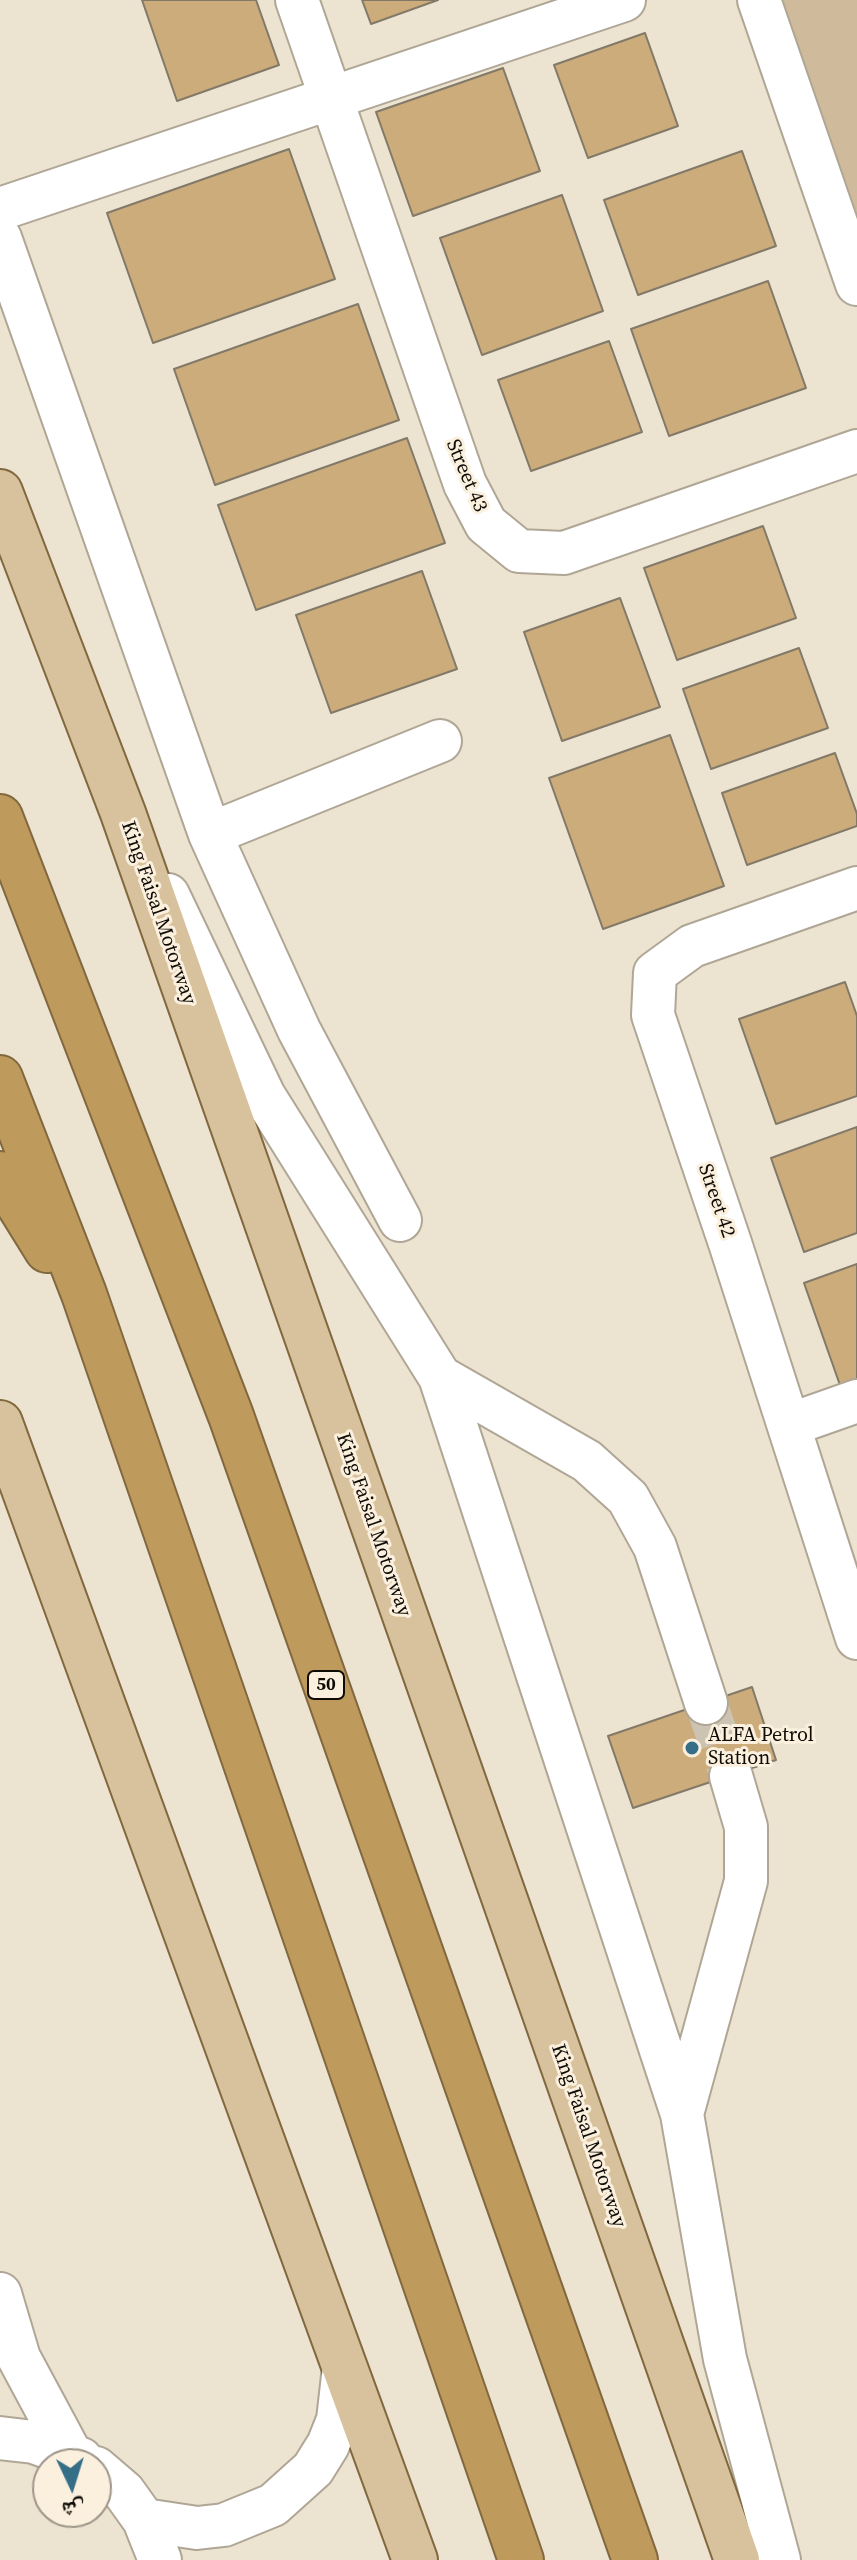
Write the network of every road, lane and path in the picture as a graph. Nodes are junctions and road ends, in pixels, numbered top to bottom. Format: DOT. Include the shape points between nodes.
graph roads {
  1 [pos="297,0"];
  2 [pos="624,0"];
  3 [pos="759,0"];
  4 [pos="331,98"];
  5 [pos="0,209"];
  6 [pos="0,238"];
  7 [pos="857,284"];
  8 [pos="857,451"];
  9 [pos="0,492"];
  10 [pos="440,741"];
  11 [pos="123,813"];
  12 [pos="0,817"];
  13 [pos="210,834"];
  14 [pos="857,888"];
  15 [pos="0,1078"];
  16 [pos="0,1174"];
  17 [pos="400,1220"];
  18 [pos="84,1294"];
  19 [pos="440,1377"];
  20 [pos="857,1401"];
  21 [pos="0,1423"];
  22 [pos="789,1425"];
  23 [pos="857,1638"];
  24 [pos="706,1703"];
  25 [pos="731,1776"];
  26 [pos="682,2114"];
  27 [pos="0,2294"];
  28 [pos="344,2367"];
  29 [pos="0,2438"];
  30 [pos="49,2448"];
  31 [pos="76,2448"];
  32 [pos="112,2483"];
  33 [pos="144,2520"];
  34 [pos="160,2560"];
  35 [pos="415,2560"];
  36 [pos="521,2560"];
  37 [pos="635,2560"];
  38 [pos="737,2560"];
  39 [pos="779,2560"];
  1 -- 4 [label="street, Street 43"];
  2 -- 4 [label="street"];
  3 -- 7 [label="street"];
  4 -- 5 [label="street"];
  4 -- 8 [label="street, Street 43" via="465,484 486,524 519,551 564,553"];
  6 -- 13 [label="street"];
  9 -- 11 [label="main road, King Faisal Motorway"];
  10 -- 13 [label="street"];
  11 -- 19 [label="street" via="169,896 264,1096"];
  11 -- 38 [label="main road, King Faisal Motorway"];
  12 -- 37 [label="highway, 50" via="231,1416"];
  13 -- 17 [label="street" via="299,1030"];
  14 -- 22 [label="street, Street 42" via="692,946 655,973 653,1015"];
  15 -- 18 [label="highway"];
  16 -- 18 [label="highway" via="26,1221"];
  18 -- 36 [label="highway"];
  19 -- 24 [label="street" via="587,1461 628,1498 655,1547"];
  19 -- 26 [label="street"];
  20 -- 22 [label="street"];
  21 -- 28 [label="main road"];
  22 -- 23 [label="street, Street 42"];
  25 -- 26 [label="street" via="746,1827 746,1881"];
  26 -- 39 [label="street" via="715,2315"];
  27 -- 31 [label="street" via="19,2358"];
  28 -- 33 [label="street" via="338,2420 328,2445 295,2488 273,2505 224,2525 170,2526"];
  28 -- 35 [label="main road"];
  29 -- 30 [label="street"];
  32 -- 33 [label="street"];
  33 -- 34 [label="street"];
}
